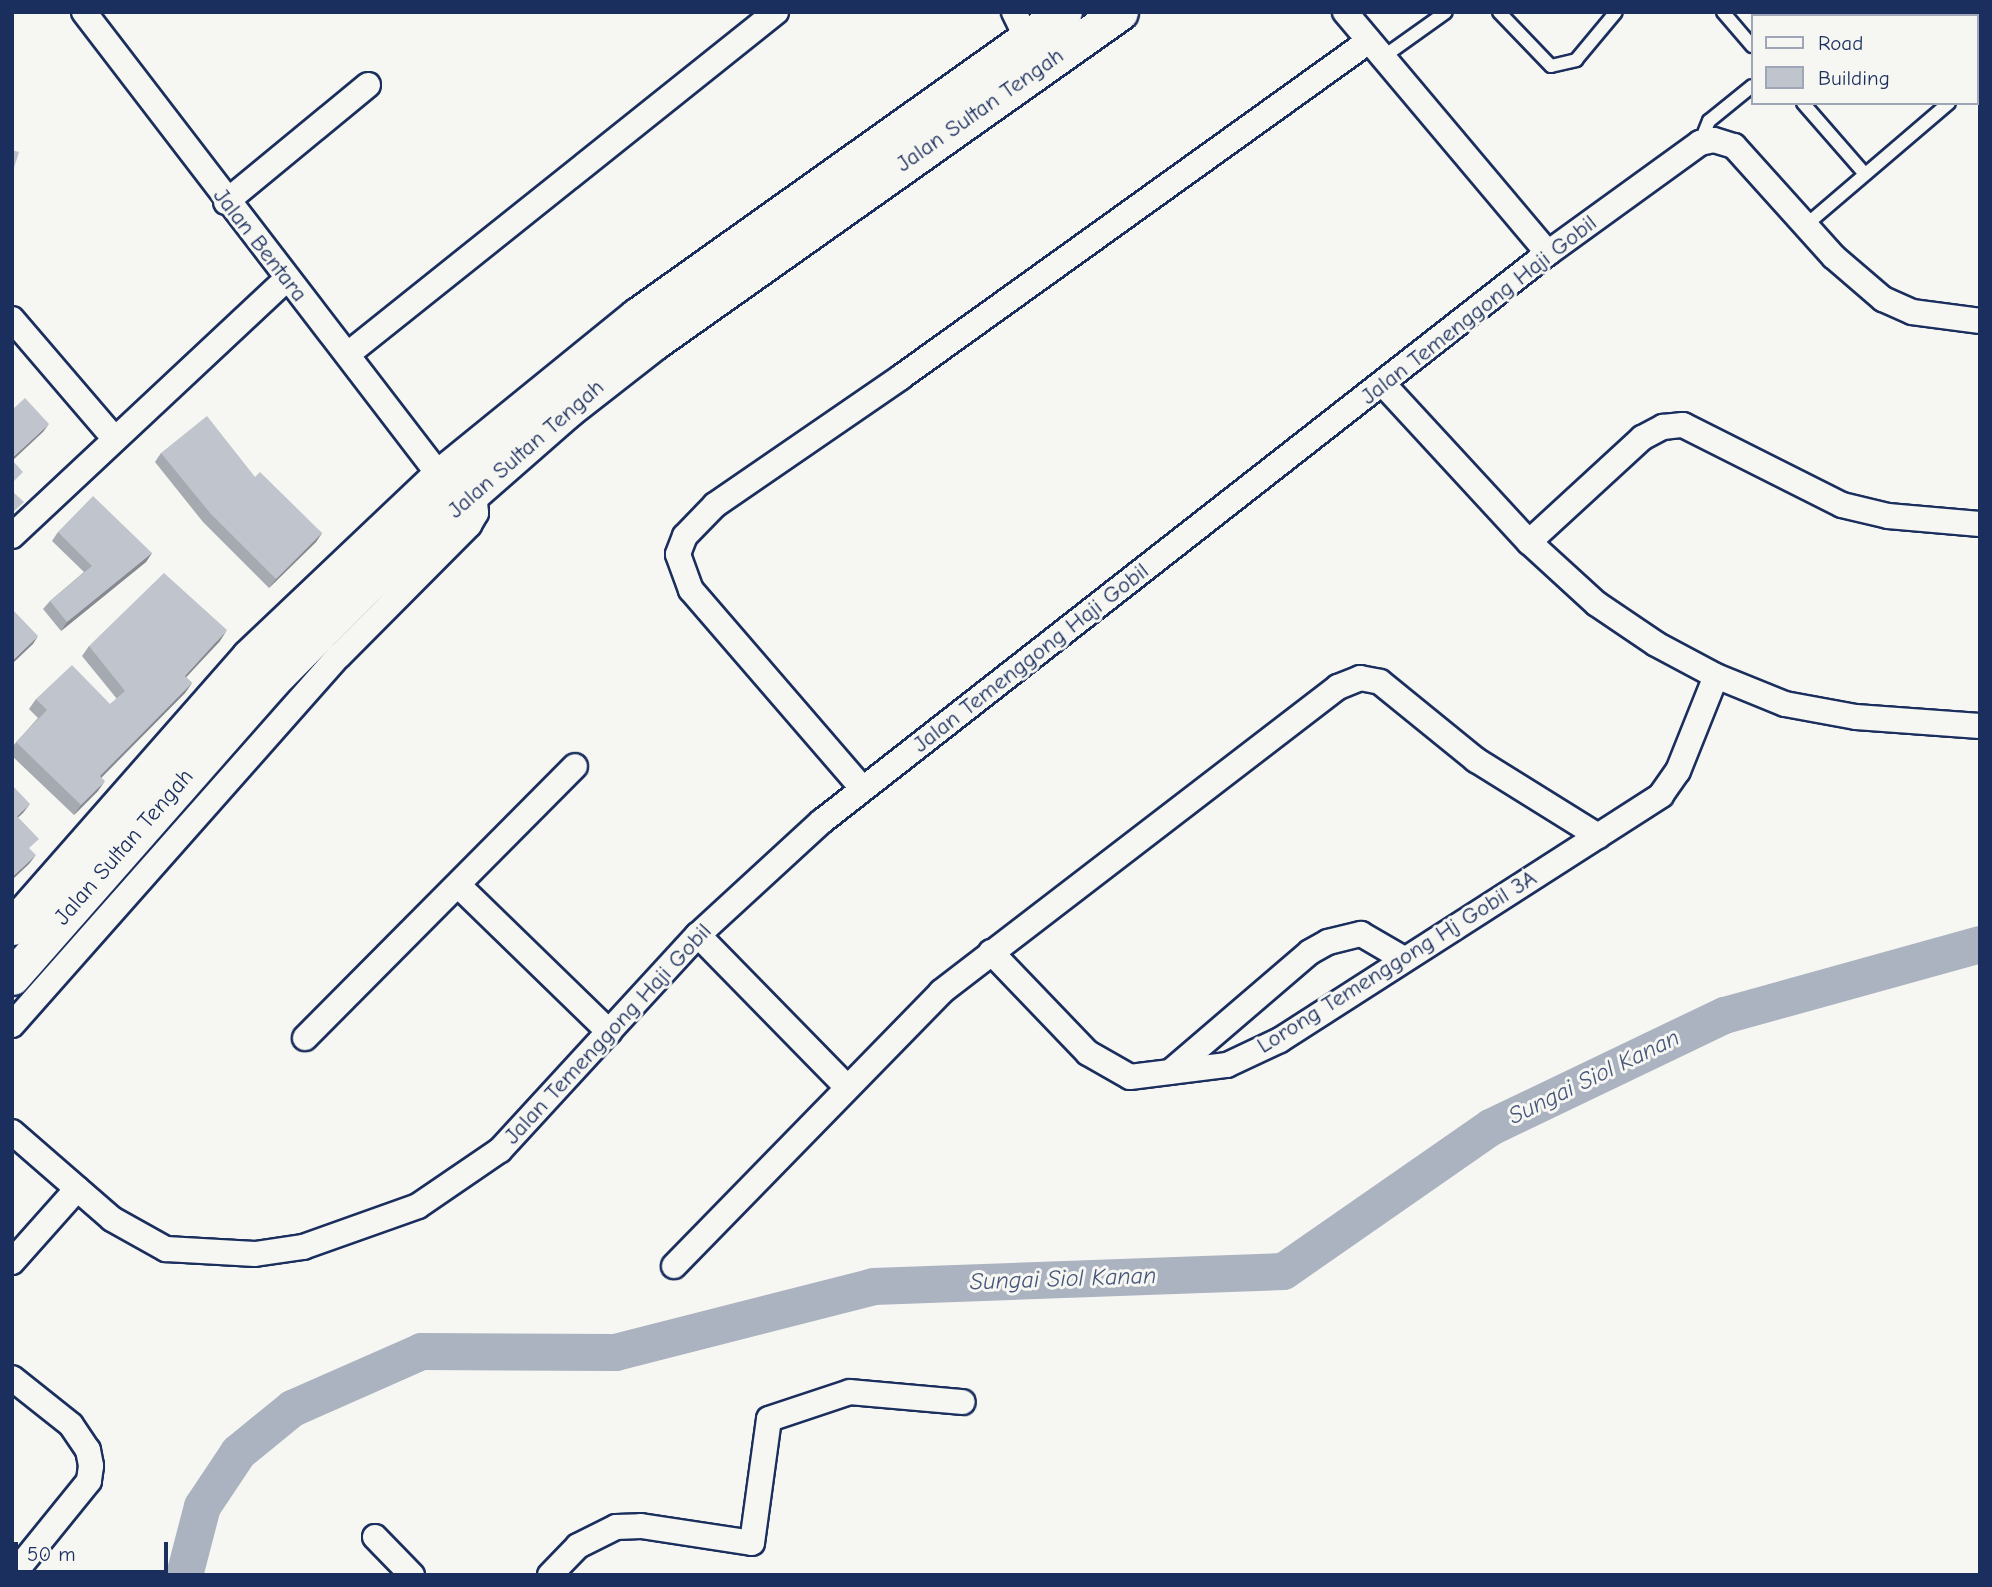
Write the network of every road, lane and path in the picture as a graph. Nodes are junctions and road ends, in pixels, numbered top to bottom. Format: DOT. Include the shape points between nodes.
graph roads {
  1 [pos="84,12"];
  2 [pos="776,12"];
  3 [pos="1064,12"];
  4 [pos="1120,12"];
  5 [pos="1345,12"];
  6 [pos="1446,12"];
  7 [pos="1499,12"];
  8 [pos="1616,12"];
  9 [pos="1723,12"];
  10 [pos="1020,25"];
  11 [pos="1748,32"];
  12 [pos="1376,49"];
  13 [pos="369,85"];
  14 [pos="1750,88"];
  15 [pos="1805,105"];
  16 [pos="1947,105"];
  17 [pos="1700,143"];
  18 [pos="1865,174"];
  19 [pos="226,202"];
  20 [pos="1806,225"];
  21 [pos="1548,253"];
  22 [pos="286,281"];
  23 [pos="12,319"];
  24 [pos="1980,321"];
  25 [pos="348,354"];
  26 [pos="1384,385"];
  27 [pos="115,439"];
  28 [pos="440,476"];
  29 [pos="474,492"];
  30 [pos="1980,524"];
  31 [pos="12,536"];
  32 [pos="1529,542"];
  33 [pos="1716,676"];
  34 [pos="1980,726"];
  35 [pos="575,766"];
  36 [pos="862,788"];
  37 [pos="1598,836"];
  38 [pos="458,885"];
  39 [pos="12,927"];
  40 [pos="698,935"];
  41 [pos="991,952"];
  42 [pos="1402,958"];
  43 [pos="12,977"];
  44 [pos="12,1026"];
  45 [pos="610,1032"];
  46 [pos="305,1038"];
  47 [pos="1170,1072"];
  48 [pos="846,1086"];
  49 [pos="12,1132"];
  50 [pos="77,1189"];
  51 [pos="12,1262"];
  52 [pos="674,1266"];
  53 [pos="12,1378"];
  54 [pos="963,1402"];
  55 [pos="375,1537"];
  56 [pos="13,1575"];
  57 [pos="412,1575"];
  58 [pos="550,1575"];
  1 -- 19 [label="street, Jalan Bentara"];
  2 -- 25 [label="street"];
  3 -- 10 [label="main road, Jalan Sultan Tengah"];
  4 -- 29 [label="main road, Jalan Sultan Tengah" via="654,342"];
  5 -- 12 [label="street"];
  6 -- 12 [label="lane"];
  7 -- 8 [label="lane" via="1551,66 1576,60 1615,20"];
  9 -- 11 [label="lane"];
  10 -- 28 [label="main road, Jalan Sultan Tengah" via="637,316"];
  12 -- 21 [label="street"];
  12 -- 36 [label="street" via="692,525 678,554 691,590"];
  13 -- 19 [label="street"];
  14 -- 17 [label="lane" via="1709,121"];
  15 -- 18 [label="lane"];
  16 -- 18 [label="lane"];
  17 -- 20 [label="street" via="1734,146"];
  17 -- 21 [label="street, Jalan Temenggong Haji Gobil"];
  18 -- 20 [label="lane"];
  19 -- 22 [label="street, Jalan Bentara"];
  20 -- 24 [label="street" via="1848,271 1883,299 1912,312"];
  21 -- 26 [label="street, Jalan Temenggong Haji Gobil"];
  22 -- 25 [label="street, Jalan Bentara"];
  22 -- 27 [label="street"];
  23 -- 27 [label="street"];
  25 -- 28 [label="street, Jalan Bentara"];
  26 -- 32 [label="street"];
  26 -- 36 [label="street, Jalan Temenggong Haji Gobil"];
  27 -- 31 [label="street"];
  28 -- 39 [label="main road, Jalan Sultan Tengah" via="248,657"];
  29 -- 43 [label="main road, Jalan Sultan Tengah" via="366,586 271,682"];
  29 -- 44 [label="street" via="476,513 469,525 339,656"];
  30 -- 32 [label="street" via="1888,516 1842,505 1683,425 1663,427 1642,438"];
  32 -- 33 [label="street" via="1597,604"];
  33 -- 34 [label="street" via="1785,704 1828,713"];
  33 -- 37 [label="street, Lorong Temenggong Hj Gobil 3A" via="1671,784"];
  35 -- 38 [label="street"];
  36 -- 40 [label="street, Jalan Temenggong Haji Gobil" via="765,870"];
  37 -- 41 [label="street" via="1476,760 1381,682 1360,678 1338,687"];
  37 -- 42 [label="street, Lorong Temenggong Hj Gobil 3A"];
  38 -- 45 [label="street"];
  38 -- 46 [label="street"];
  40 -- 45 [label="street, Jalan Temenggong Haji Gobil"];
  40 -- 48 [label="street"];
  41 -- 47 [label="street, Lorong Temenggong Hj Gobil 3A" via="1073,1039 1105,1065 1130,1077"];
  41 -- 48 [label="street" via="941,992"];
  42 -- 47 [label="street, Lorong Temenggong Hj Gobil 3A" via="1245,1058 1204,1070"];
  42 -- 47 [label="street" via="1361,934 1328,942 1310,952"];
  45 -- 50 [label="street, Jalan Temenggong Haji Gobil" via="500,1150 466,1178 418,1206 303,1247 255,1254 166,1249 137,1236"];
  48 -- 52 [label="street"];
  49 -- 50 [label="street, Jalan Temenggong Haji Gobil"];
  50 -- 51 [label="street"];
  53 -- 56 [label="street" via="76,1431 92,1466 89,1481"];
  54 -- 58 [label="street" via="850,1392 769,1419 752,1543 641,1526 616,1527 578,1546"];
  55 -- 57 [label="street"];
}
